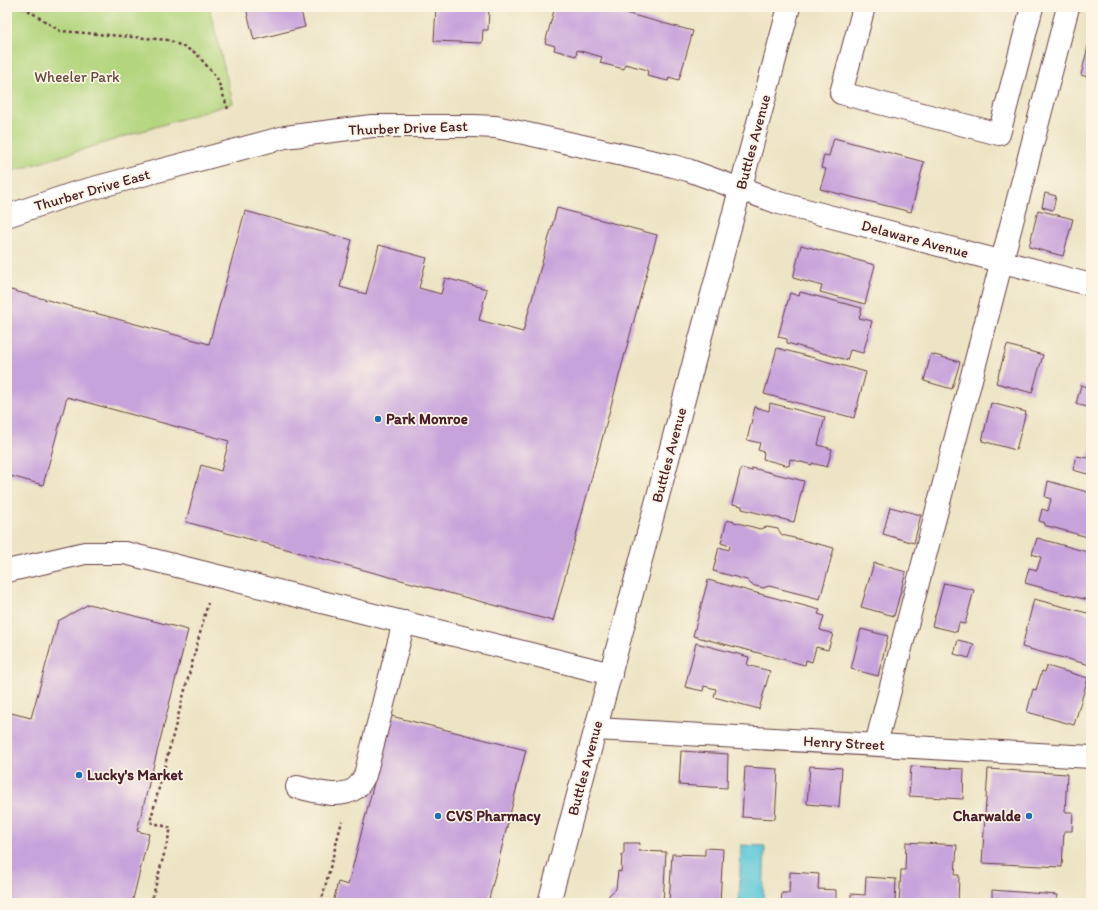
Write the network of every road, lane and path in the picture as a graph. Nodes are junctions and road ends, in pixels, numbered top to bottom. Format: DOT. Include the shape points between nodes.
graph roads {
  1 [pos="23,7"];
  2 [pos="789,7"];
  3 [pos="864,7"];
  4 [pos="1032,7"];
  5 [pos="1068,7"];
  6 [pos="228,109"];
  7 [pos="741,190"];
  8 [pos="7,216"];
  9 [pos="1001,261"];
  10 [pos="1091,285"];
  11 [pos="7,571"];
  12 [pos="216,575"];
  13 [pos="404,622"];
  14 [pos="611,674"];
  15 [pos="596,728"];
  16 [pos="876,744"];
  17 [pos="1091,756"];
  18 [pos="297,787"];
  19 [pos="151,903"];
  20 [pos="549,903"];
  1 -- 6 [label="path" via="60,31 169,40 196,53 217,78"];
  2 -- 7 [label="street, Buttles Avenue"];
  3 -- 4 [label="street" via="841,93 999,134"];
  5 -- 9 [label="street"];
  7 -- 8 [label="street, Thurber Drive East" via="673,166 496,127 372,126 285,137 75,193"];
  7 -- 9 [label="street, Delaware Avenue" via="779,203"];
  7 -- 14 [label="street, Buttles Avenue"];
  9 -- 10 [label="street, Delaware Avenue"];
  9 -- 16 [label="street"];
  11 -- 12 [label="street" via="85,553 125,553"];
  12 -- 13 [label="street"];
  12 -- 19 [label="path" via="150,822 171,828"];
  13 -- 14 [label="street"];
  13 -- 18 [label="street" via="365,775 357,788 347,793 335,794"];
  14 -- 15 [label="street, Buttles Avenue"];
  15 -- 16 [label="street, Henry Street"];
  15 -- 20 [label="street, Buttles Avenue"];
  16 -- 17 [label="street, Henry Street"];
}
